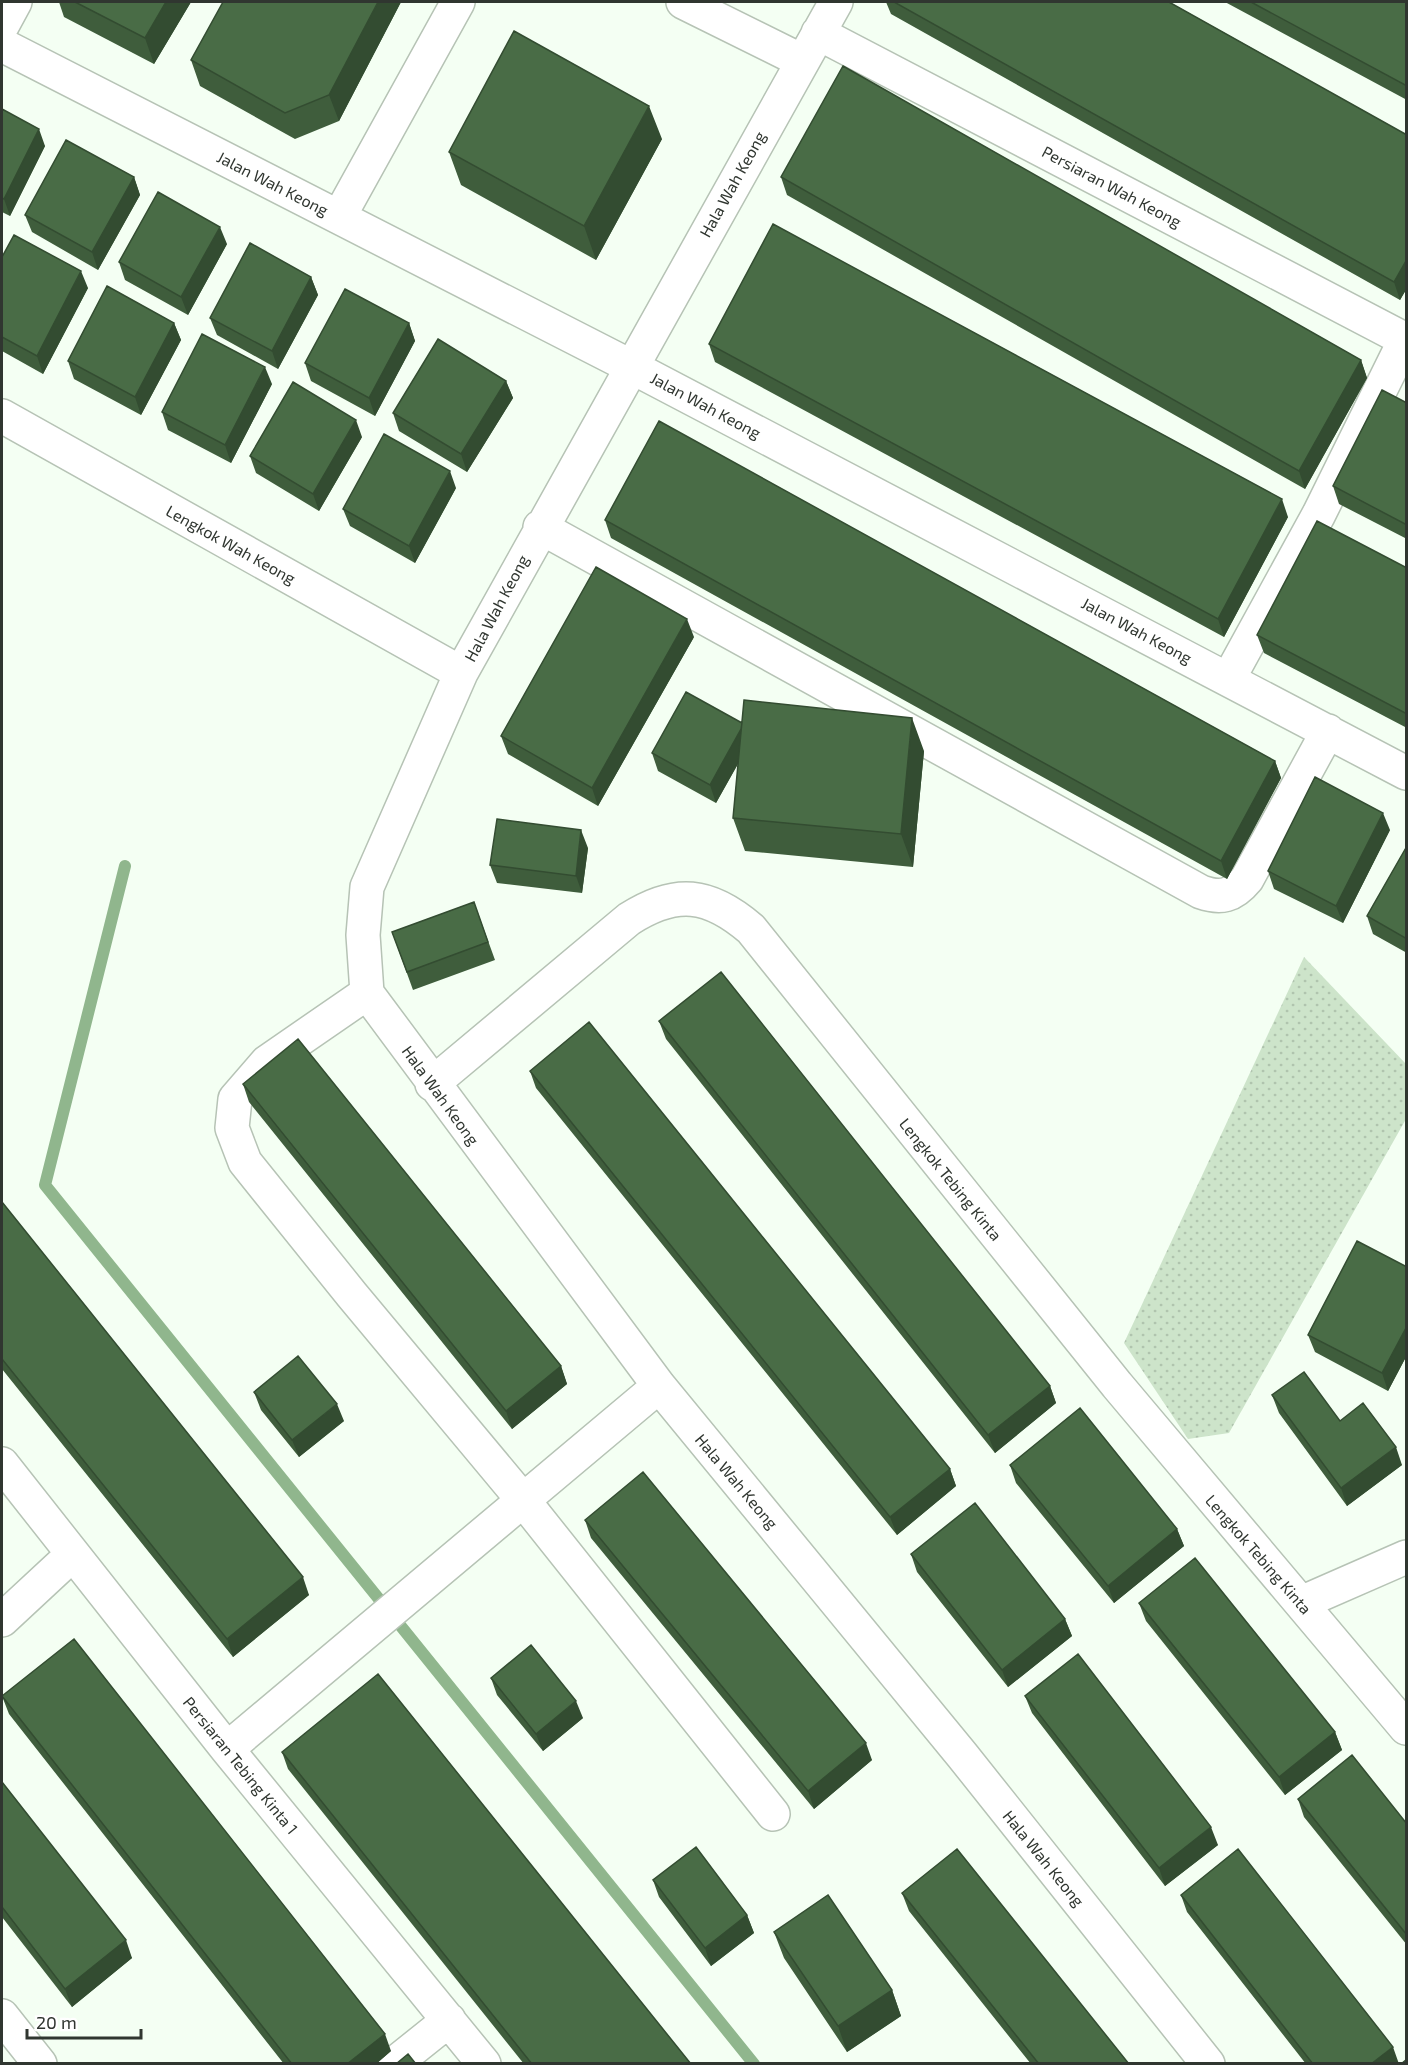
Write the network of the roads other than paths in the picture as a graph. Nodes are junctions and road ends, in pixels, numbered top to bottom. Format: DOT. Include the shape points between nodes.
graph roads {
  1 [pos="15,2"];
  2 [pos="458,2"];
  3 [pos="684,2"];
  4 [pos="836,2"];
  5 [pos="2,26"];
  6 [pos="818,33"];
  7 [pos="2,45"];
  8 [pos="802,61"];
  9 [pos="339,217"];
  10 [pos="1406,339"];
  11 [pos="630,366"];
  12 [pos="2,416"];
  13 [pos="540,527"];
  14 [pos="461,673"];
  15 [pos="1229,678"];
  16 [pos="1328,731"];
  17 [pos="1407,773"];
  18 [pos="367,993"];
  19 [pos="432,1084"];
  20 [pos="659,1386"];
  21 [pos="2,1464"];
  22 [pos="523,1500"];
  23 [pos="73,1554"];
  24 [pos="1407,1557"];
  25 [pos="1301,1603"];
  26 [pos="2,1620"];
  27 [pos="1407,1728"];
  28 [pos="227,1749"];
  29 [pos="772,1814"];
  30 [pos="2,2016"];
  31 [pos="448,2020"];
  32 [pos="40,2064"];
  33 [pos="394,2064"];
  34 [pos="484,2064"];
  35 [pos="1208,2064"];
  1 -- 5 [label="street"];
  2 -- 9 [label="street"];
  3 -- 8 [label="street"];
  4 -- 6 [label="street, Hala Wah Keong"];
  6 -- 8 [label="street, Hala Wah Keong"];
  6 -- 10 [label="street, Persiaran Wah Keong"];
  7 -- 9 [label="street, Jalan Wah Keong"];
  8 -- 11 [label="street, Hala Wah Keong"];
  9 -- 11 [label="street, Jalan Wah Keong"];
  10 -- 15 [label="street" via="1319,514"];
  11 -- 13 [label="street, Hala Wah Keong"];
  11 -- 15 [label="street, Jalan Wah Keong"];
  12 -- 14 [label="street, Lengkok Wah Keong"];
  13 -- 14 [label="street, Hala Wah Keong"];
  13 -- 16 [label="street" via="1214,896 1227,896 1247,879"];
  14 -- 18 [label="street, Hala Wah Keong" via="367,887 363,935"];
  15 -- 16 [label="street, Jalan Wah Keong"];
  16 -- 17 [label="street, Jalan Wah Keong"];
  18 -- 19 [label="street, Hala Wah Keong"];
  18 -- 22 [label="street" via="267,1062 235,1099 232,1128 245,1162"];
  19 -- 20 [label="street, Hala Wah Keong"];
  19 -- 25 [label="street, Lengkok Tebing Kinta" via="628,919 652,904 678,898 696,899 730,911 751,929 1117,1385"];
  20 -- 22 [label="street"];
  20 -- 35 [label="street, Hala Wah Keong" via="962,1755"];
  21 -- 23 [label="street, Persiaran Tebing Kinta 1"];
  22 -- 28 [label="street"];
  22 -- 29 [label="street"];
  23 -- 26 [label="street"];
  23 -- 28 [label="street, Persiaran Tebing Kinta 1"];
  24 -- 25 [label="street"];
  25 -- 27 [label="street, Lengkok Tebing Kinta"];
  28 -- 31 [label="street, Persiaran Tebing Kinta 1"];
  30 -- 32 [label="street"];
  31 -- 33 [label="street"];
  31 -- 34 [label="street, Persiaran Tebing Kinta 1"];
}
